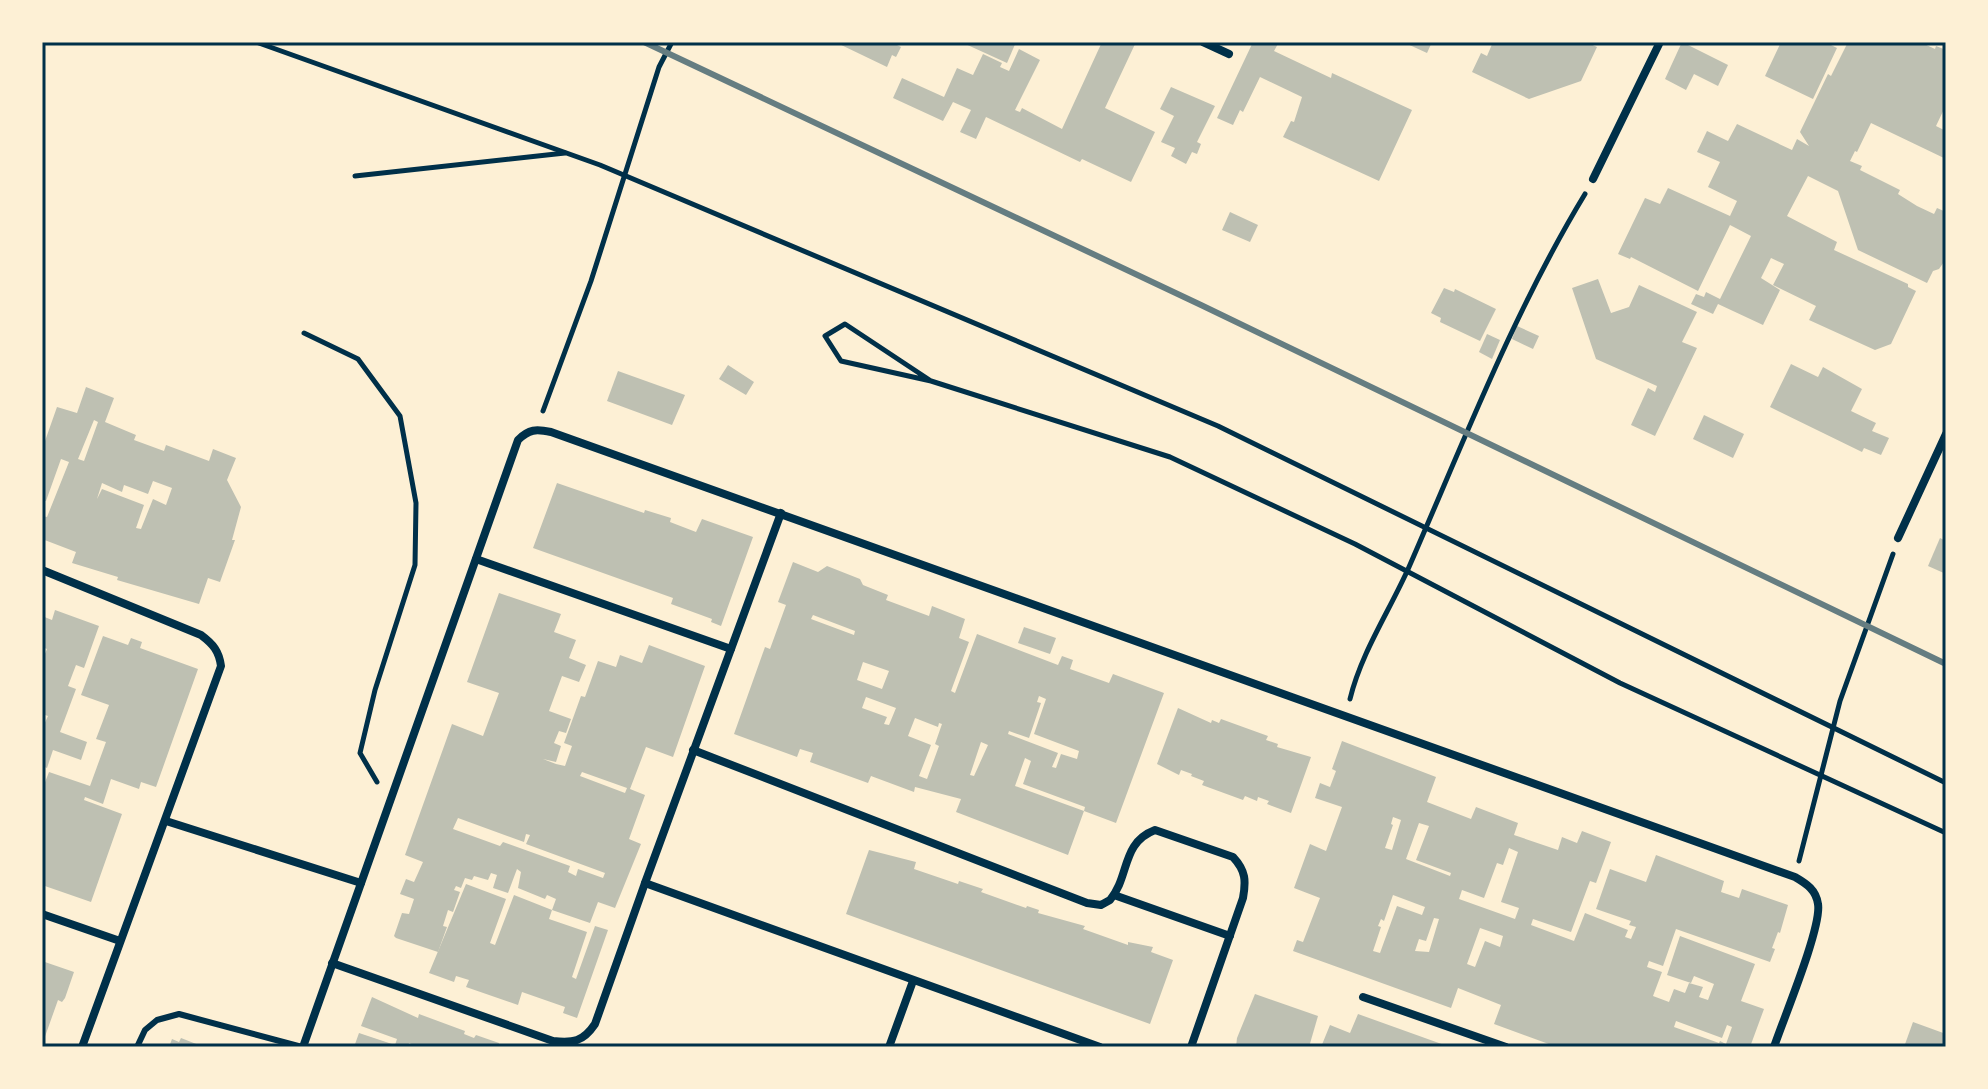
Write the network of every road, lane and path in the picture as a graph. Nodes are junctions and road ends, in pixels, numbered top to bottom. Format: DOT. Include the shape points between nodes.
graph roads {
  1 [pos="256,42"];
  2 [pos="672,42"];
  3 [pos="1203,42"];
  4 [pos="1660,42"];
  5 [pos="1229,54"];
  6 [pos="566,153"];
  7 [pos="624,175"];
  8 [pos="355,176"];
  9 [pos="1593,179"];
  10 [pos="304,333"];
  11 [pos="931,381"];
  12 [pos="537,429"];
  13 [pos="1946,434"];
  14 [pos="781,513"];
  15 [pos="1425,529"];
  16 [pos="1898,538"];
  17 [pos="476,559"];
  18 [pos="42,570"];
  19 [pos="1407,571"];
  20 [pos="731,649"];
  21 [pos="1347,716"];
  22 [pos="1833,729"];
  23 [pos="693,750"];
  24 [pos="1820,775"];
  25 [pos="1946,783"];
  26 [pos="389,804"];
  27 [pos="166,821"];
  28 [pos="1946,833"];
  29 [pos="1795,877"];
  30 [pos="361,883"];
  31 [pos="645,883"];
  32 [pos="1114,895"];
  33 [pos="42,914"];
  34 [pos="1230,936"];
  35 [pos="120,941"];
  36 [pos="332,963"];
  37 [pos="913,981"];
  38 [pos="1363,997"];
  39 [pos="82,1047"];
  40 [pos="137,1047"];
  41 [pos="302,1047"];
  42 [pos="889,1047"];
  43 [pos="1100,1047"];
  44 [pos="1191,1047"];
  45 [pos="1506,1047"];
  46 [pos="1774,1047"];
  1 -- 6 [label="path"];
  2 -- 7 [label="path"];
  3 -- 5 [label="street"];
  4 -- 9 [label="street"];
  6 -- 7 [label="path"];
  6 -- 8 [label="path"];
  7 -- 12 [label="path"];
  7 -- 15 [label="path" via="1218,426"];
  9 -- 15 [label="path" via="1552,251"];
  10 -- 26 [label="path" via="358,359 400,416 416,503 415,565 360,753"];
  11 -- 11 [label="path" via="841,361 825,336 845,324"];
  11 -- 19 [label="path" via="1170,457"];
  12 -- 14 [label="street"];
  12 -- 17 [label="street" via="518,440"];
  13 -- 16 [label="street"];
  14 -- 20 [label="street"];
  14 -- 21 [label="street"];
  15 -- 19 [label="path"];
  15 -- 22 [label="path"];
  16 -- 22 [label="path"];
  17 -- 20 [label="street"];
  17 -- 26 [label="street"];
  18 -- 27 [label="street" via="201,635 219,654 221,666"];
  19 -- 21 [label="path" via="1355,679"];
  19 -- 24 [label="path" via="1620,683"];
  20 -- 23 [label="street"];
  21 -- 29 [label="street"];
  22 -- 24 [label="path"];
  22 -- 25 [label="path"];
  23 -- 31 [label="street"];
  23 -- 32 [label="street" via="1087,903 1101,905"];
  24 -- 28 [label="path"];
  24 -- 29 [label="path"];
  26 -- 30 [label="street"];
  27 -- 30 [label="street"];
  27 -- 35 [label="street"];
  29 -- 46 [label="street" via="1815,893 1819,918"];
  30 -- 36 [label="street"];
  31 -- 36 [label="street" via="595,1024 579,1041 553,1041"];
  31 -- 37 [label="street"];
  32 -- 34 [label="street"];
  32 -- 34 [label="street" via="1134,843 1155,830 1168,834 1233,857 1242,867 1246,881"];
  33 -- 35 [label="street"];
  34 -- 44 [label="street"];
  35 -- 39 [label="street"];
  36 -- 41 [label="street"];
  37 -- 42 [label="street"];
  37 -- 43 [label="street"];
  38 -- 45 [label="street"];
  40 -- 41 [label="lane" via="157,1020 179,1014"];
}
